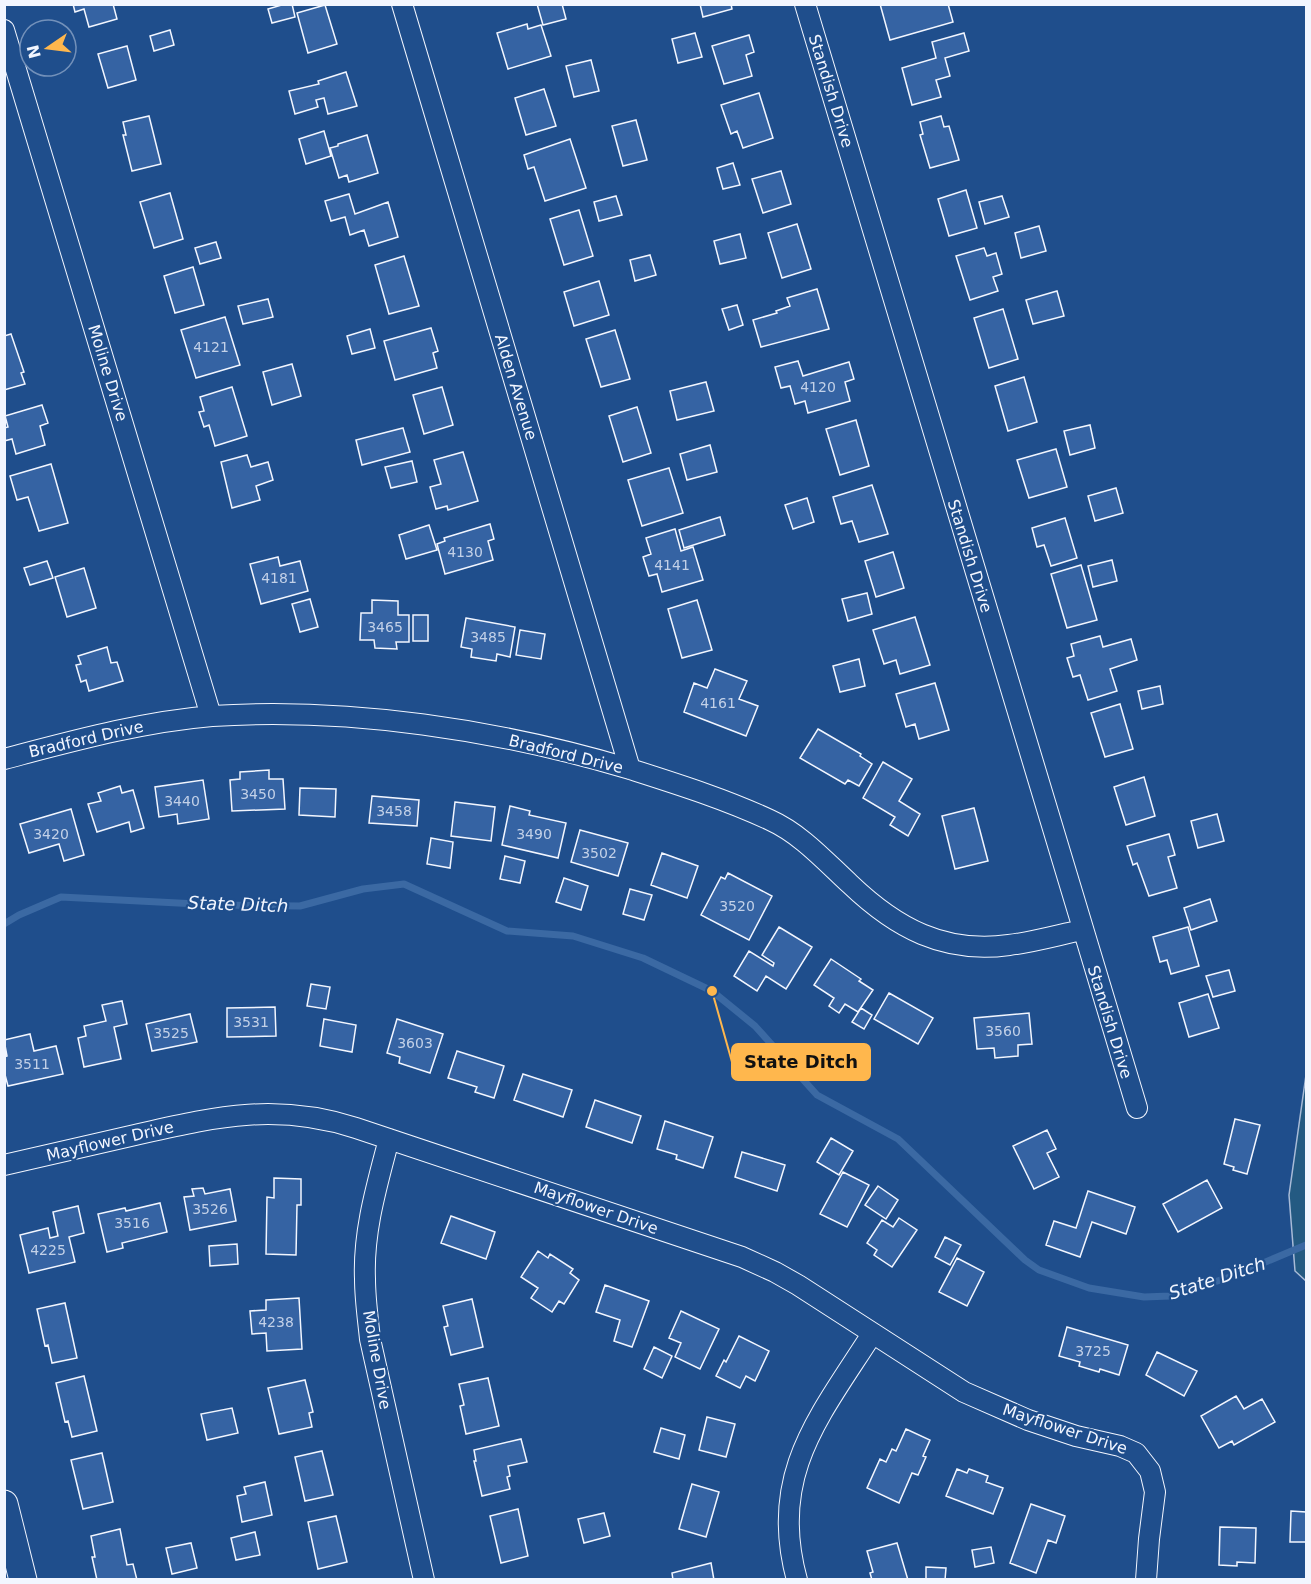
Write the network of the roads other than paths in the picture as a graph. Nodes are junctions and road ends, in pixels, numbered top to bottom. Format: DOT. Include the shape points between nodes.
graph roads {
  1 [pos="402,4"];
  2 [pos="805,4"];
  3 [pos="4,30"];
  4 [pos="211,717"];
  5 [pos="4,759"];
  6 [pos="630,769"];
  7 [pos="1082,930"];
  8 [pos="1137,1108"];
  9 [pos="388,1138"];
  10 [pos="4,1165"];
  11 [pos="872,1334"];
  12 [pos="4,1504"];
  13 [pos="22,1580"];
  14 [pos="424,1580"];
  15 [pos="797,1580"];
  16 [pos="1146,1580"];
  1 -- 6 [label="street, Alden Avenue"];
  2 -- 7 [label="street, Standish Drive"];
  3 -- 4 [label="street, Moline Drive"];
  4 -- 5 [label="street, Bradford Drive" via="149,724"];
  4 -- 6 [label="street, Bradford Drive" via="331,717 450,729 527,743"];
  6 -- 7 [label="street, Bradford Drive" via="772,820 797,835 885,916 930,937 988,947"];
  7 -- 8 [label="street, Standish Drive"];
  9 -- 10 [label="street, Mayflower Drive" via="306,1116 244,1114"];
  9 -- 11 [label="street, Mayflower Drive" via="742,1257 798,1285"];
  9 -- 14 [label="street, Moline Drive" via="368,1227 364,1278 372,1349"];
  11 -- 15 [label="street" via="818,1418 800,1455 787,1526"];
  11 -- 16 [label="street, Mayflower Drive" via="964,1392 1010,1413 1136,1454 1153,1477 1155,1492"];
  12 -- 13 [label="main road"];
}
